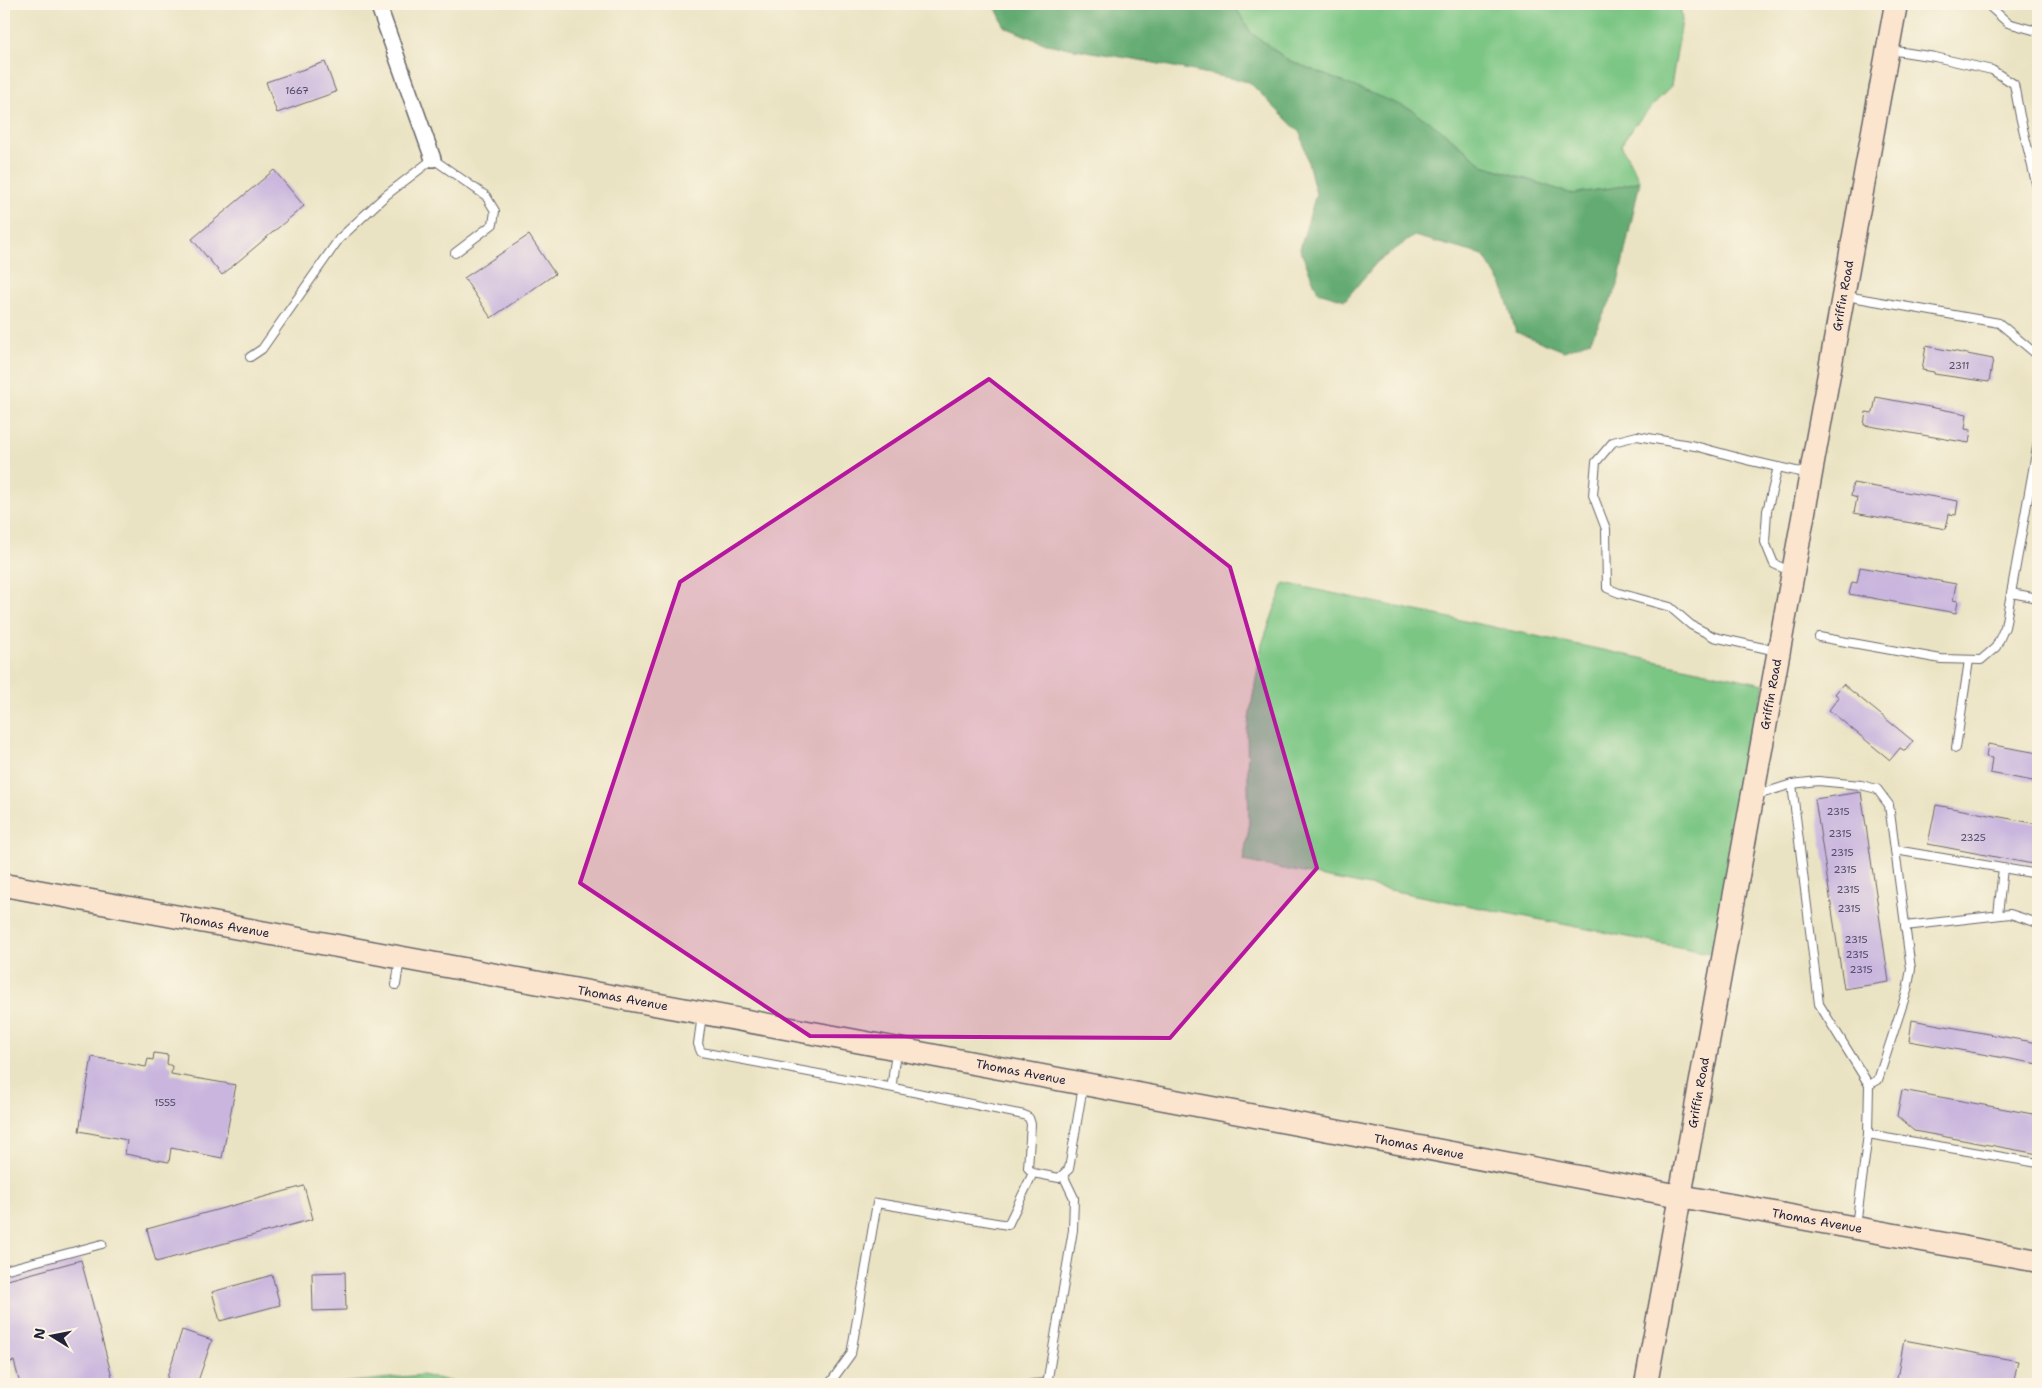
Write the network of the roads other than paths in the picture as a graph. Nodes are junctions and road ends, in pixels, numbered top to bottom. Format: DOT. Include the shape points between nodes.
graph roads {
  1 [pos="378,4"];
  2 [pos="1896,4"];
  3 [pos="1988,4"];
  4 [pos="2038,26"];
  5 [pos="1888,50"];
  6 [pos="433,159"];
  7 [pos="2036,183"];
  8 [pos="455,252"];
  9 [pos="1844,296"];
  10 [pos="250,357"];
  11 [pos="2038,359"];
  12 [pos="2038,442"];
  13 [pos="1778,467"];
  14 [pos="1811,475"];
  15 [pos="1794,573"];
  16 [pos="2011,593"];
  17 [pos="2038,598"];
  18 [pos="1819,637"];
  19 [pos="1779,652"];
  20 [pos="1969,660"];
  21 [pos="1956,748"];
  22 [pos="1792,784"];
  23 [pos="1753,796"];
  24 [pos="1895,850"];
  25 [pos="2003,868"];
  26 [pos="2038,874"];
  27 [pos="4,885"];
  28 [pos="1998,915"];
  29 [pos="2038,923"];
  30 [pos="1905,926"];
  31 [pos="400,958"];
  32 [pos="396,985"];
  33 [pos="702,1013"];
  34 [pos="896,1049"];
  35 [pos="1084,1084"];
  36 [pos="1869,1085"];
  37 [pos="894,1088"];
  38 [pos="1868,1134"];
  39 [pos="2038,1163"];
  40 [pos="1033,1174"];
  41 [pos="1064,1175"];
  42 [pos="1680,1196"];
  43 [pos="1856,1228"];
  44 [pos="102,1244"];
  45 [pos="2038,1261"];
  46 [pos="4,1270"];
  47 [pos="827,1384"];
  48 [pos="1032,1384"];
  49 [pos="1047,1384"];
  50 [pos="1646,1384"];
  1 -- 6 [label="street"];
  2 -- 5 [label="street, Griffin Road"];
  3 -- 4 [label="lane" via="2008,23 2033,30"];
  5 -- 7 [label="lane" via="1992,70 2014,84"];
  5 -- 9 [label="street, Griffin Road"];
  6 -- 8 [label="lane" via="486,196 496,211 493,224"];
  6 -- 10 [label="lane" via="385,196 339,239 262,349"];
  9 -- 11 [label="lane" via="1999,323"];
  9 -- 14 [label="street, Griffin Road"];
  12 -- 16 [label="lane"];
  13 -- 14 [label="lane"];
  13 -- 15 [label="lane" via="1767,511 1765,542 1774,564"];
  13 -- 19 [label="lane" via="1696,446 1636,436 1613,442 1596,462 1593,495 1606,529 1606,588 1670,607 1691,625 1714,637"];
  14 -- 15 [label="street, Griffin Road"];
  15 -- 19 [label="street, Griffin Road"];
  16 -- 17 [label="lane"];
  16 -- 20 [label="lane" via="2005,627 1996,647 1981,660"];
  18 -- 20 [label="lane" via="1941,659"];
  19 -- 23 [label="street, Griffin Road"];
  20 -- 21 [label="lane"];
  22 -- 23 [label="lane"];
  22 -- 24 [label="lane" via="1818,781 1876,789 1889,805"];
  22 -- 36 [label="lane" via="1820,1004"];
  23 -- 42 [label="street, Griffin Road"];
  24 -- 25 [label="lane"];
  24 -- 30 [label="lane"];
  25 -- 26 [label="lane"];
  25 -- 28 [label="lane"];
  27 -- 31 [label="street, Thomas Avenue"];
  28 -- 29 [label="lane" via="2010,914"];
  28 -- 30 [label="lane"];
  30 -- 36 [label="lane" via="1911,969 1907,991 1878,1080"];
  31 -- 32 [label="lane"];
  31 -- 33 [label="street, Thomas Avenue"];
  33 -- 34 [label="street, Thomas Avenue"];
  33 -- 37 [label="lane" via="698,1044 701,1052"];
  34 -- 35 [label="street, Thomas Avenue"];
  34 -- 37 [label="lane"];
  35 -- 41 [label="lane" via="1069,1169"];
  35 -- 42 [label="street, Thomas Avenue"];
  36 -- 38 [label="lane"];
  37 -- 40 [label="lane" via="1029,1118 1032,1124 1028,1168"];
  38 -- 39 [label="lane"];
  38 -- 43 [label="lane"];
  40 -- 41 [label="lane" via="1059,1178"];
  40 -- 47 [label="lane" via="1008,1225 877,1203 851,1354"];
  41 -- 49 [label="lane" via="1074,1198 1074,1230"];
  42 -- 43 [label="street, Thomas Avenue"];
  42 -- 50 [label="street, Griffin Road"];
  43 -- 45 [label="street, Thomas Avenue"];
  44 -- 46 [label="lane"];
  48 -- 49 [label="lane"];
}
